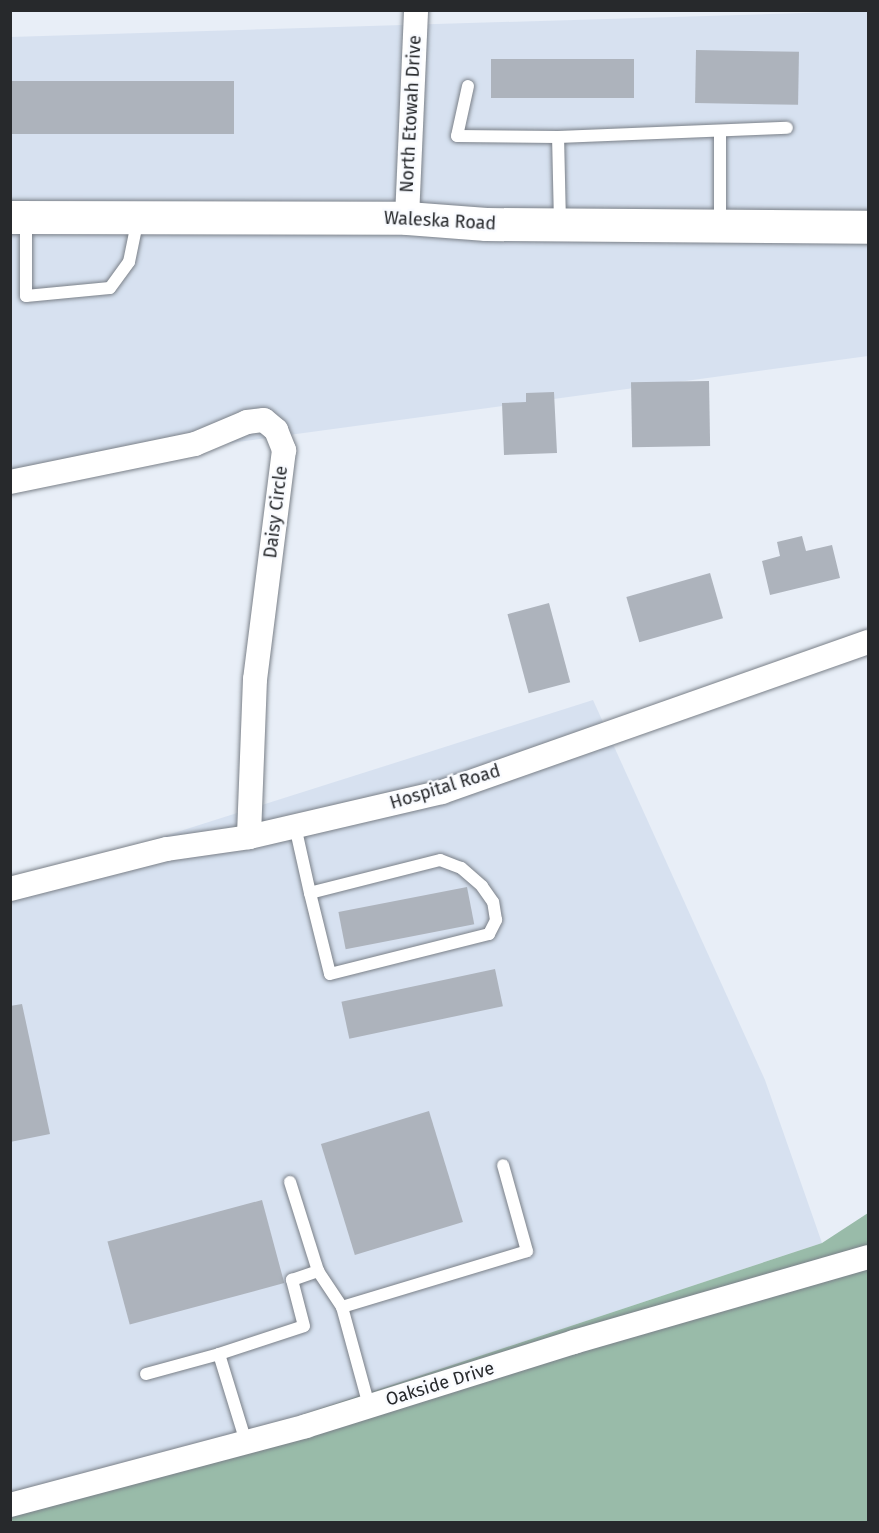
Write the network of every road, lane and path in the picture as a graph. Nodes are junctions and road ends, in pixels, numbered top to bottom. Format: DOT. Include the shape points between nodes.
graph roads {
  1 [pos="416,10"];
  2 [pos="468,86"];
  3 [pos="787,128"];
  4 [pos="720,131"];
  5 [pos="558,137"];
  6 [pos="18,217"];
  7 [pos="138,217"];
  8 [pos="407,218"];
  9 [pos="560,225"];
  10 [pos="720,227"];
  11 [pos="868,227"];
  12 [pos="10,482"];
  13 [pos="868,642"];
  14 [pos="295,826"];
  15 [pos="249,837"];
  16 [pos="10,889"];
  17 [pos="310,893"];
  18 [pos="503,1165"];
  19 [pos="290,1182"];
  20 [pos="868,1257"];
  21 [pos="318,1271"];
  22 [pos="342,1307"];
  23 [pos="219,1354"];
  24 [pos="146,1374"];
  25 [pos="369,1406"];
  26 [pos="246,1442"];
  27 [pos="10,1505"];
  1 -- 8 [label="street, North Etowah Drive"];
  2 -- 5 [label="lane" via="457,136"];
  3 -- 4 [label="lane"];
  4 -- 5 [label="lane"];
  4 -- 10 [label="lane"];
  5 -- 9 [label="lane"];
  6 -- 7 [label="main road, Waleska Road"];
  6 -- 7 [label="lane" via="26,296 110,288 129,262"];
  7 -- 8 [label="main road, Waleska Road"];
  8 -- 9 [label="main road, Waleska Road"];
  9 -- 10 [label="main road, Waleska Road"];
  10 -- 11 [label="main road, Waleska Road"];
  12 -- 15 [label="street, Daisy Circle" via="195,444 247,422 264,420 276,430 284,450 255,679"];
  13 -- 14 [label="street, Hospital Road" via="442,792"];
  14 -- 15 [label="street, Hospital Road"];
  14 -- 17 [label="lane"];
  15 -- 16 [label="street, Hospital Road" via="167,849"];
  17 -- 17 [label="lane" via="330,974 489,934 495,920 493,902 482,886 461,868 440,860"];
  18 -- 22 [label="lane" via="527,1251"];
  19 -- 21 [label="lane"];
  20 -- 25 [label="street, Oakside Drive"];
  21 -- 22 [label="lane"];
  21 -- 23 [label="lane" via="292,1280 304,1326"];
  22 -- 25 [label="lane"];
  23 -- 24 [label="lane"];
  23 -- 26 [label="lane"];
  25 -- 26 [label="street, Oakside Drive"];
  26 -- 27 [label="street, Oakside Drive"];
}
